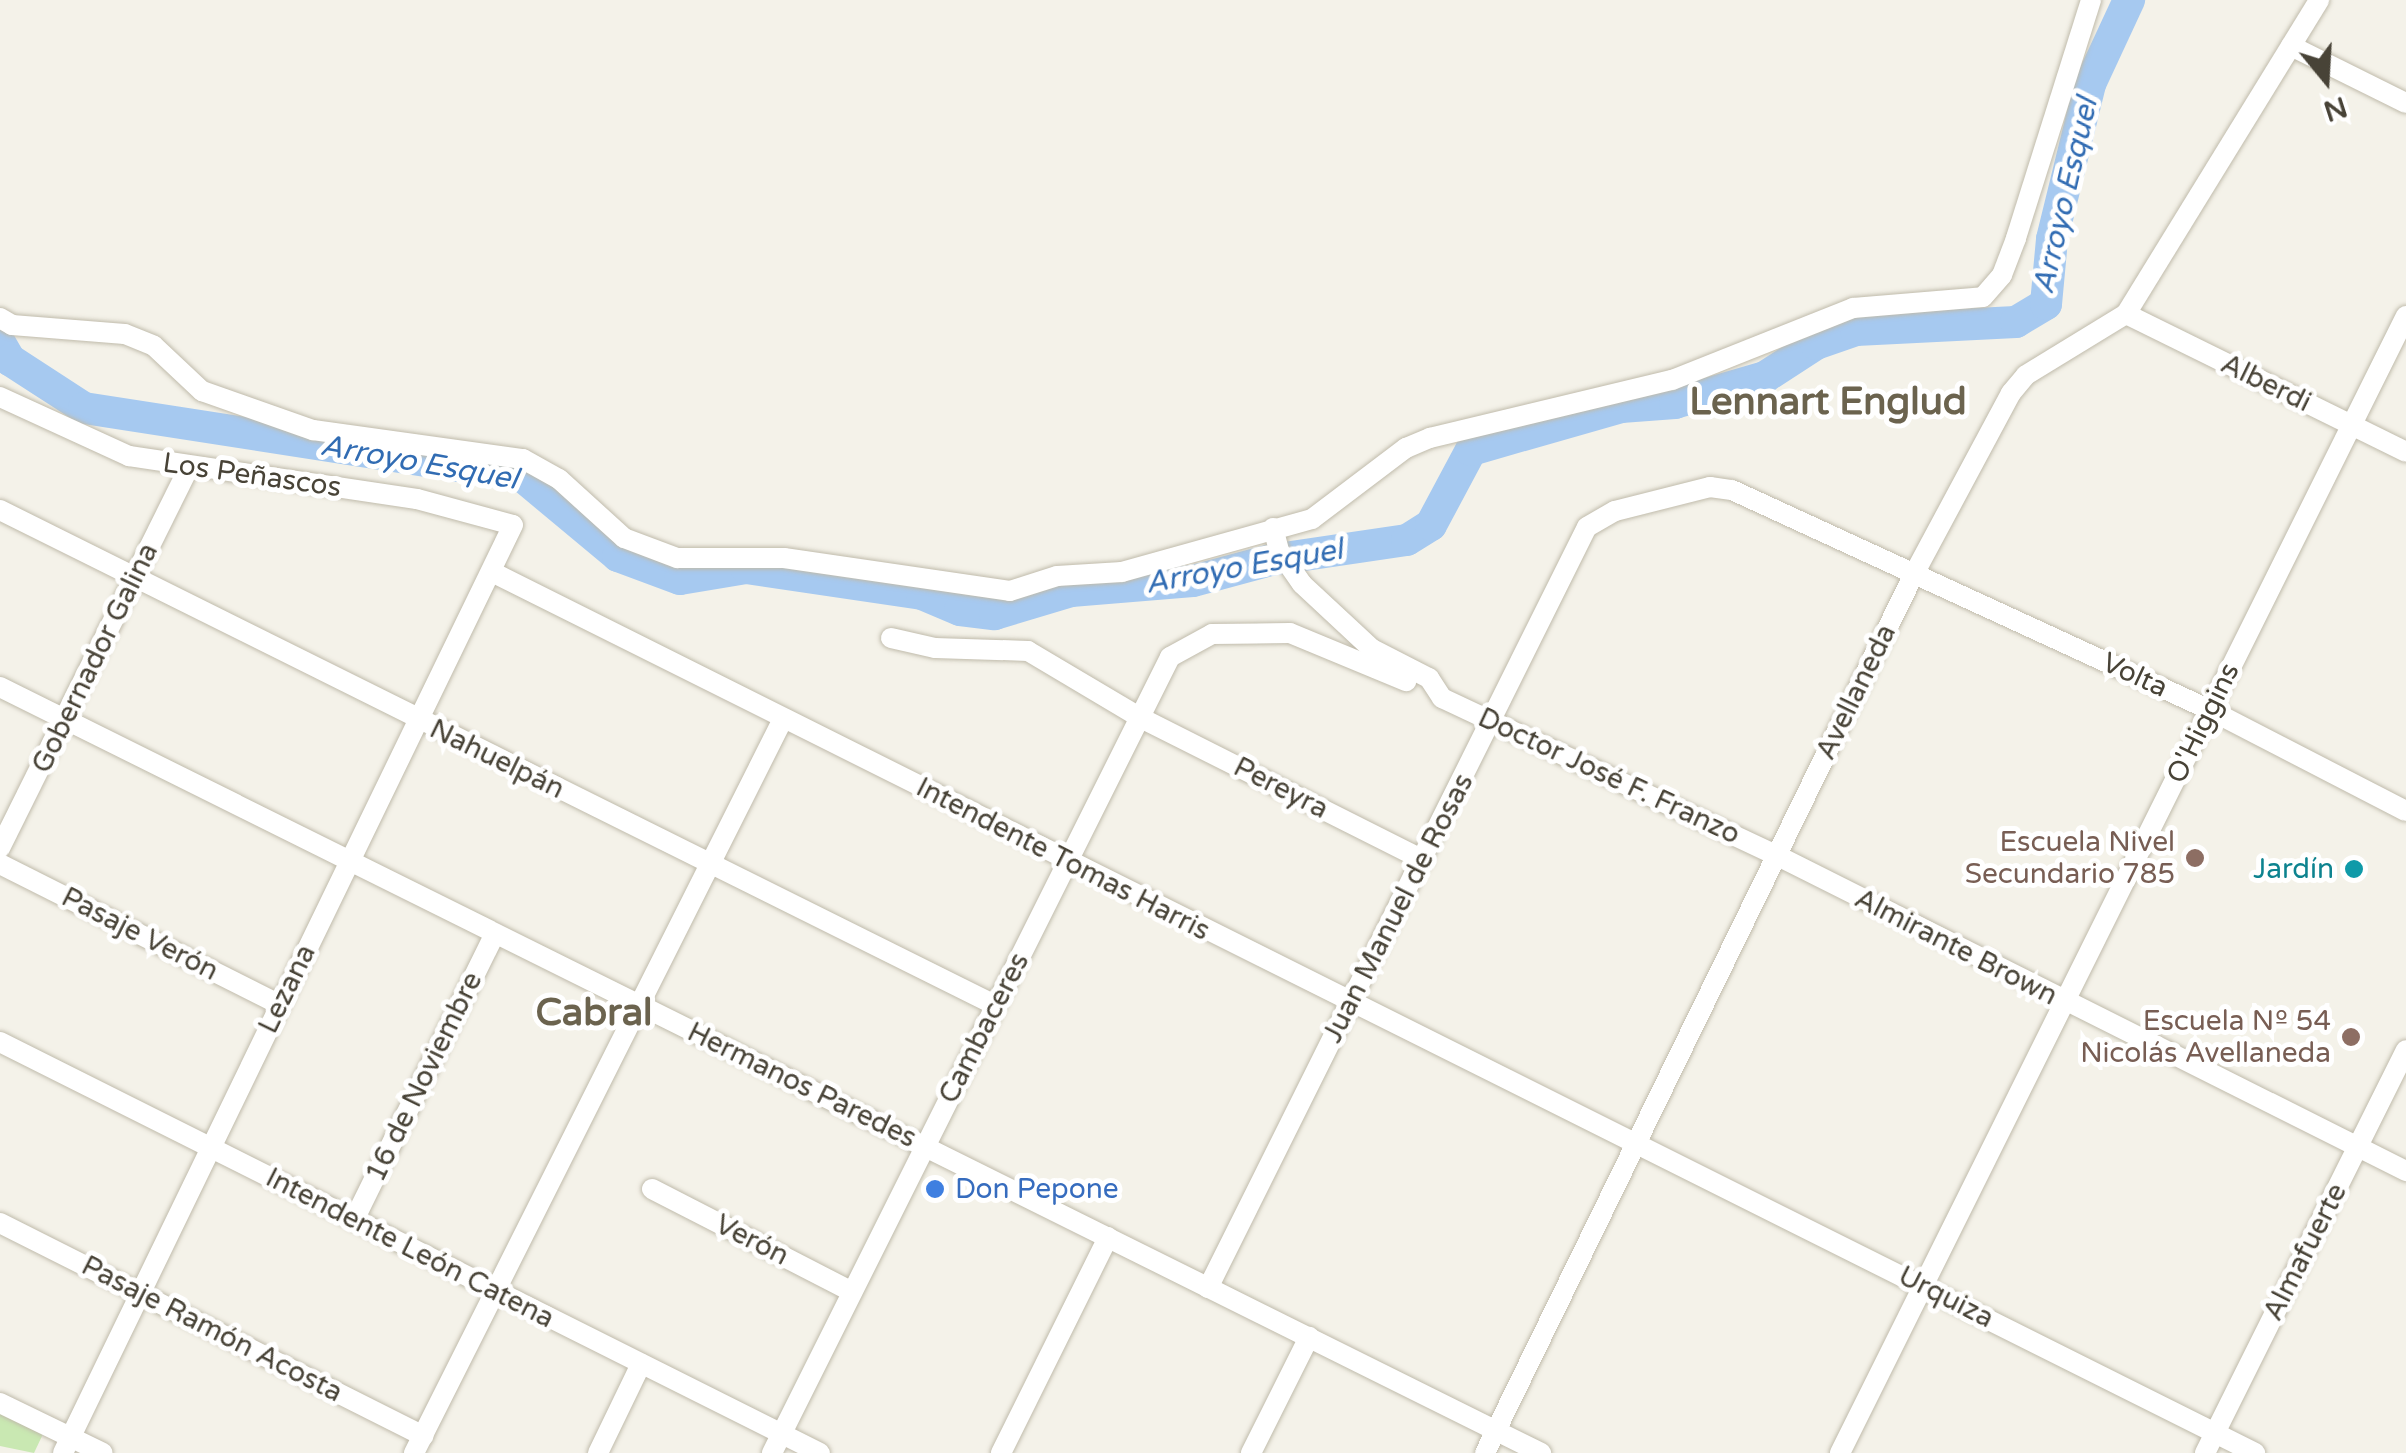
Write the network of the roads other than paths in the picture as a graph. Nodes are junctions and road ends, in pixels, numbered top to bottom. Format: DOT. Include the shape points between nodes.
graph roads {
  1 [pos="2092,0"];
  2 [pos="2319,0"];
  3 [pos="2291,46"];
  4 [pos="2406,102"];
  5 [pos="2126,314"];
  6 [pos="2406,316"];
  7 [pos="0,318"];
  8 [pos="0,396"];
  9 [pos="2352,425"];
  10 [pos="2406,452"];
  11 [pos="189,468"];
  12 [pos="0,510"];
  13 [pos="513,525"];
  14 [pos="1588,527"];
  15 [pos="1273,528"];
  16 [pos="492,572"];
  17 [pos="1914,574"];
  18 [pos="134,579"];
  19 [pos="1247,629"];
  20 [pos="891,638"];
  21 [pos="0,687"];
  22 [pos="1442,698"];
  23 [pos="2210,710"];
  24 [pos="1139,717"];
  25 [pos="64,719"];
  26 [pos="783,719"];
  27 [pos="419,721"];
  28 [pos="1492,722"];
  29 [pos="2406,811"];
  30 [pos="0,848"];
  31 [pos="1776,855"];
  32 [pos="1423,860"];
  33 [pos="350,862"];
  34 [pos="1066,862"];
  35 [pos="710,863"];
  36 [pos="0,864"];
  37 [pos="495,934"];
  38 [pos="1351,1002"];
  39 [pos="2064,1003"];
  40 [pos="280,1004"];
  41 [pos="639,1004"];
  42 [pos="996,1005"];
  43 [pos="0,1042"];
  44 [pos="2406,1050"];
  45 [pos="1635,1142"];
  46 [pos="925,1145"];
  47 [pos="2358,1146"];
  48 [pos="210,1147"];
  49 [pos="2406,1170"];
  50 [pos="652,1190"];
  51 [pos="354,1220"];
  52 [pos="0,1223"];
  53 [pos="1108,1237"];
  54 [pos="1924,1286"];
  55 [pos="1208,1288"];
  56 [pos="494,1290"];
  57 [pos="141,1292"];
  58 [pos="852,1292"];
  59 [pos="1309,1338"];
  60 [pos="641,1364"];
  61 [pos="0,1402"];
  62 [pos="1496,1430"];
  63 [pos="2214,1433"];
  64 [pos="777,1443"];
  65 [pos="418,1444"];
  66 [pos="67,1445"];
  67 [pos="103,1453"];
  68 [pos="598,1453"];
  69 [pos="820,1453"];
  70 [pos="1002,1453"];
  71 [pos="1251,1453"];
  72 [pos="1485,1453"];
  73 [pos="1542,1453"];
  74 [pos="1840,1453"];
  75 [pos="2204,1453"];
  76 [pos="2256,1453"];
  1 -- 15 [label="street" via="2016,238 2002,275 1982,297 1853,308 1672,380 1430,438 1406,448 1324,513"];
  2 -- 3 [label="street, Avellaneda"];
  3 -- 4 [label="street"];
  3 -- 5 [label="street, Avellaneda"];
  5 -- 9 [label="street, Alberdi"];
  5 -- 17 [label="street, Avellaneda" via="2026,375 2010,393"];
  6 -- 9 [label="street, O'Higgins"];
  7 -- 15 [label="street" via="12,325 125,334 154,346 202,390 236,408 345,437 488,449 524,459 558,479 624,538 677,558 784,558 1010,591 1057,576 1122,572"];
  8 -- 11 [label="street, Los Peñascos" via="90,443"];
  9 -- 10 [label="street, Alberdi"];
  9 -- 23 [label="street, O'Higgins"];
  11 -- 13 [label="street, Los Peñascos" via="416,499"];
  11 -- 18 [label="street, Gobernador Galina"];
  12 -- 18 [label="street, Nahuelpán"];
  13 -- 16 [label="street, Lezana"];
  14 -- 17 [label="street, Volta" via="1615,511 1710,487 1732,490"];
  14 -- 28 [label="street, Juan Manuel de Rosas"];
  15 -- 22 [label="street, Doctor José F. Franzo" via="1296,577 1372,649 1428,678"];
  16 -- 26 [label="street, Intendente Tomas Harris"];
  16 -- 27 [label="street, Lezana"];
  17 -- 23 [label="street, Volta"];
  17 -- 31 [label="street, Avellaneda"];
  18 -- 25 [label="street, Gobernador Galina"];
  18 -- 27 [label="street, Nahuelpán"];
  19 -- 22 [label="street, Doctor José F. Franzo" via="1290,633 1336,648"];
  19 -- 24 [label="street, Cambaceres" via="1190,642 1170,657"];
  20 -- 24 [label="street" via="935,648 1028,652"];
  21 -- 25 [label="street, Hermanos Paredes"];
  22 -- 28 [label="street, Doctor José F. Franzo"];
  23 -- 29 [label="street, Volta"];
  23 -- 39 [label="street, O'Higgins"];
  24 -- 32 [label="street, Pereyra"];
  24 -- 34 [label="street, Cambaceres"];
  25 -- 30 [label="street, Gobernador Galina"];
  25 -- 33 [label="street, Hermanos Paredes"];
  26 -- 34 [label="street, Intendente Tomas Harris"];
  26 -- 35 [label="street"];
  27 -- 33 [label="street, Lezana"];
  27 -- 35 [label="street, Nahuelpán"];
  28 -- 31 [label="street, Doctor José F. Franzo"];
  28 -- 32 [label="street, Juan Manuel de Rosas"];
  31 -- 39 [label="street, Almirante Brown"];
  31 -- 45 [label="street, Avellaneda"];
  32 -- 38 [label="street, Juan Manuel de Rosas"];
  33 -- 37 [label="street, Hermanos Paredes"];
  33 -- 40 [label="street, Lezana"];
  34 -- 38 [label="street, Intendente Tomas Harris"];
  34 -- 42 [label="street, Cambaceres"];
  35 -- 41 [label="street"];
  35 -- 42 [label="street, Nahuelpán"];
  36 -- 40 [label="street, Pasaje Verón"];
  37 -- 41 [label="street, Hermanos Paredes"];
  37 -- 51 [label="street, 16 de Noviembre"];
  38 -- 45 [label="street, Intendente Tomas Harris"];
  38 -- 55 [label="street, Juan Manuel de Rosas"];
  39 -- 47 [label="street, Almirante Brown"];
  39 -- 54 [label="street, O'Higgins"];
  40 -- 48 [label="street, Lezana"];
  41 -- 46 [label="street, Hermanos Paredes"];
  41 -- 56 [label="street"];
  42 -- 46 [label="street, Cambaceres"];
  43 -- 48 [label="street, Intendente León Catena"];
  44 -- 47 [label="street, Almafuerte"];
  45 -- 54 [label="street, Urquiza"];
  45 -- 62 [label="street, Avellaneda"];
  46 -- 53 [label="street, Hermanos Paredes"];
  46 -- 58 [label="street, Cambaceres"];
  47 -- 49 [label="street, Almirante Brown"];
  47 -- 63 [label="street, Almafuerte"];
  48 -- 51 [label="street, Intendente León Catena"];
  48 -- 57 [label="street, Lezana"];
  50 -- 58 [label="street, Verón"];
  51 -- 56 [label="street, Intendente León Catena"];
  52 -- 57 [label="street, Pasaje Ramón Acosta"];
  53 -- 55 [label="street, Hermanos Paredes"];
  53 -- 70 [label="street"];
  54 -- 63 [label="street, Urquiza"];
  54 -- 74 [label="street, O'Higgins"];
  55 -- 59 [label="street, Hermanos Paredes"];
  56 -- 60 [label="street, Intendente León Catena"];
  56 -- 65 [label="street"];
  57 -- 65 [label="street, Pasaje Ramón Acosta"];
  57 -- 66 [label="street, Lezana"];
  58 -- 64 [label="street, Cambaceres"];
  59 -- 62 [label="street, Hermanos Paredes"];
  59 -- 71 [label="street"];
  60 -- 64 [label="street, Intendente León Catena"];
  60 -- 68 [label="street"];
  61 -- 66 [label="street"];
  62 -- 72 [label="street, Avellaneda"];
  62 -- 73 [label="street, Hermanos Paredes"];
  63 -- 75 [label="street, Almafuerte"];
  63 -- 76 [label="street, Urquiza"];
  64 -- 69 [label="street, Intendente León Catena"];
  66 -- 67 [label="street"];
}
